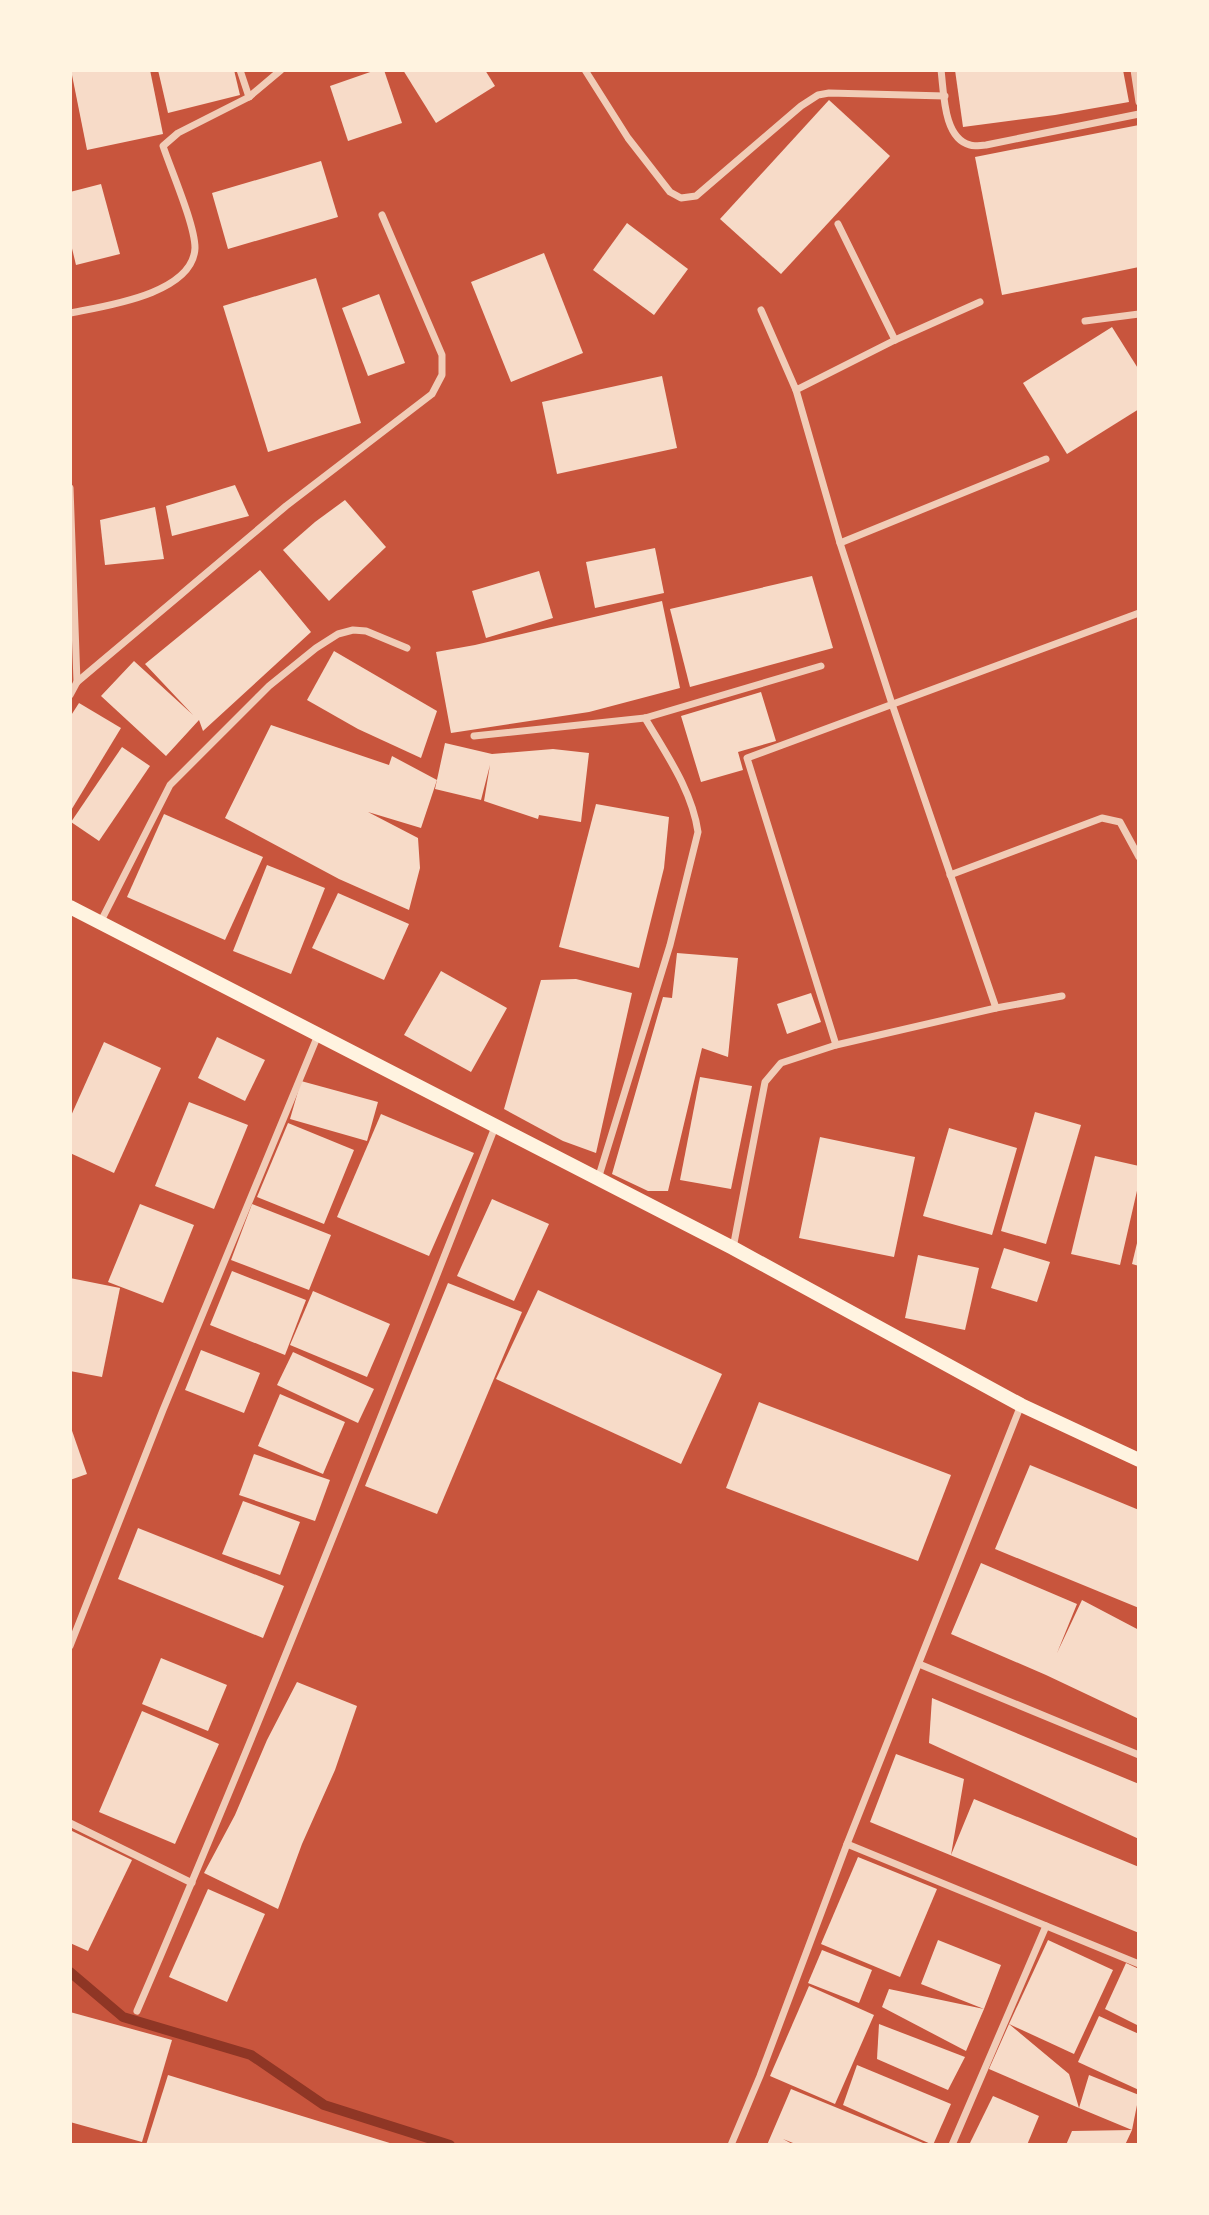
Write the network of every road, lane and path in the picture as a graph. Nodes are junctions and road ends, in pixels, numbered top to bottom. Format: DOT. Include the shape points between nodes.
graph roads {
  1 [pos="240,70"];
  2 [pos="281,70"];
  3 [pos="585,70"];
  4 [pos="941,70"];
  5 [pos="1134,70"];
  6 [pos="944,96"];
  7 [pos="249,97"];
  8 [pos="1139,102"];
  9 [pos="1139,114"];
  10 [pos="382,215"];
  11 [pos="838,224"];
  12 [pos="980,302"];
  13 [pos="761,310"];
  14 [pos="70,313"];
  15 [pos="1139,314"];
  16 [pos="1085,321"];
  17 [pos="895,340"];
  18 [pos="796,390"];
  19 [pos="1046,459"];
  20 [pos="70,488"];
  21 [pos="840,543"];
  22 [pos="1139,613"];
  23 [pos="407,648"];
  24 [pos="821,666"];
  25 [pos="77,682"];
  26 [pos="70,695"];
  27 [pos="892,704"];
  28 [pos="645,718"];
  29 [pos="474,736"];
  30 [pos="1139,857"];
  31 [pos="950,876"];
  32 [pos="70,907"];
  33 [pos="102,921"];
  34 [pos="1062,996"];
  35 [pos="996,1008"];
  36 [pos="318,1035"];
  37 [pos="836,1045"];
  38 [pos="495,1127"];
  39 [pos="598,1180"];
  40 [pos="733,1248"];
  41 [pos="1021,1405"];
  42 [pos="1139,1460"];
  43 [pos="70,1646"];
  44 [pos="919,1664"];
  45 [pos="1139,1755"];
  46 [pos="70,1823"];
  47 [pos="847,1844"];
  48 [pos="192,1883"];
  49 [pos="1046,1926"];
  50 [pos="1139,1964"];
  51 [pos="137,2011"];
  52 [pos="731,2145"];
  53 [pos="952,2145"];
  1 -- 7 [label="street"];
  2 -- 7 [label="street"];
  3 -- 6 [label="street" via="658,178 681,198 695,195 818,95"];
  4 -- 6 [label="street"];
  5 -- 8 [label="street"];
  6 -- 9 [label="street" via="952,129 971,146"];
  7 -- 14 [label="street" via="178,133 163,146 195,247 192,260 175,281 129,301"];
  10 -- 25 [label="street" via="442,355 442,375 432,394 286,506"];
  11 -- 17 [label="street"];
  12 -- 17 [label="street"];
  13 -- 18 [label="street"];
  15 -- 16 [label="street"];
  17 -- 18 [label="street"];
  18 -- 21 [label="street"];
  19 -- 21 [label="street"];
  20 -- 25 [label="street"];
  21 -- 27 [label="street"];
  22 -- 27 [label="street"];
  23 -- 33 [label="street" via="366,631 338,634 269,686 170,785"];
  24 -- 28 [label="street"];
  25 -- 26 [label="street"];
  27 -- 31 [label="street"];
  27 -- 37 [label="street" via="747,758"];
  28 -- 29 [label="street"];
  28 -- 39 [label="street" via="679,778 698,832 670,945"];
  30 -- 31 [label="street" via="1120,822 1102,818"];
  31 -- 35 [label="street"];
  32 -- 33 [label="main road"];
  33 -- 36 [label="main road"];
  34 -- 35 [label="street"];
  35 -- 37 [label="street"];
  36 -- 38 [label="main road"];
  36 -- 43 [label="street"];
  37 -- 40 [label="street" via="781,1063 765,1082"];
  38 -- 39 [label="main road"];
  38 -- 48 [label="street"];
  39 -- 40 [label="main road"];
  40 -- 41 [label="main road"];
  41 -- 42 [label="main road"];
  41 -- 44 [label="street"];
  44 -- 45 [label="street"];
  44 -- 47 [label="street"];
  46 -- 48 [label="street"];
  47 -- 49 [label="street"];
  47 -- 52 [label="street"];
  48 -- 51 [label="street"];
  49 -- 50 [label="street"];
  49 -- 53 [label="street"];
}
